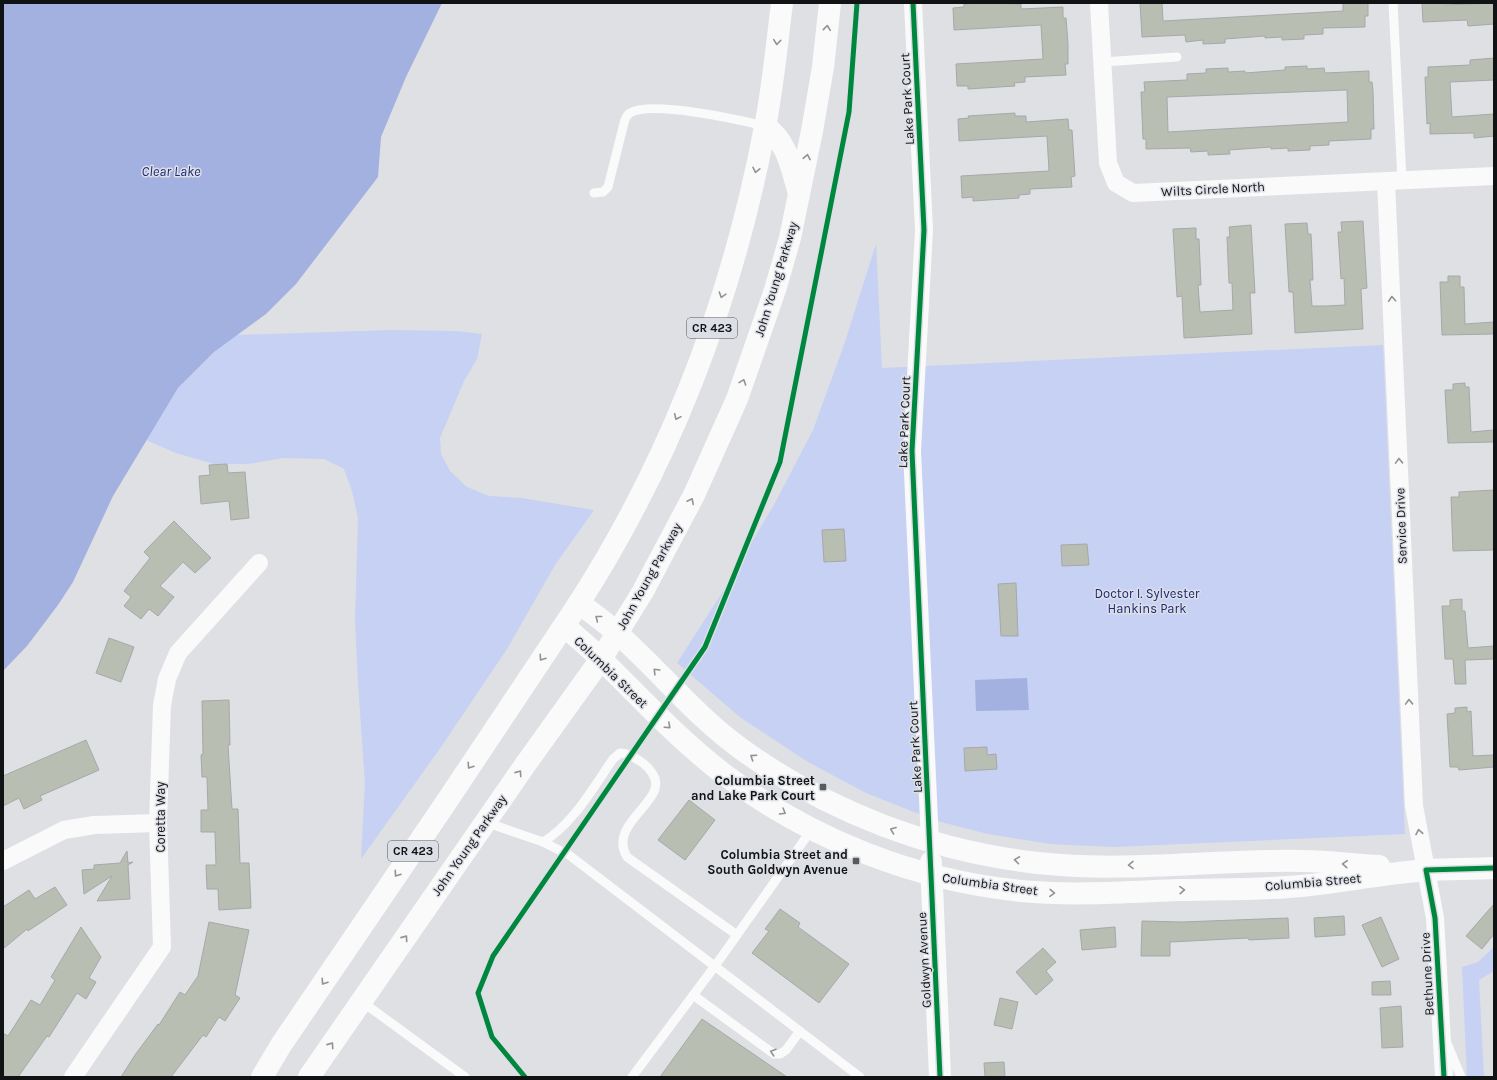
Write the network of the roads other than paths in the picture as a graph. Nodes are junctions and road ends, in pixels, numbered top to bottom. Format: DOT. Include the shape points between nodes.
graph roads {
  1 [pos="782,3"];
  2 [pos="830,3"];
  3 [pos="913,3"];
  4 [pos="1099,3"];
  5 [pos="1393,3"];
  6 [pos="1177,57"];
  7 [pos="1102,62"];
  8 [pos="765,126"];
  9 [pos="1494,176"];
  10 [pos="1394,180"];
  11 [pos="594,193"];
  12 [pos="799,195"];
  13 [pos="259,563"];
  14 [pos="579,603"];
  15 [pos="564,626"];
  16 [pos="617,633"];
  17 [pos="601,659"];
  18 [pos="486,822"];
  19 [pos="158,823"];
  20 [pos="812,829"];
  21 [pos="543,842"];
  22 [pos="930,842"];
  23 [pos="3,861"];
  24 [pos="1494,868"];
  25 [pos="1426,870"];
  26 [pos="931,875"];
  27 [pos="737,935"];
  28 [pos="715,966"];
  29 [pos="693,995"];
  30 [pos="361,1001"];
  31 [pos="800,1031"];
  32 [pos="1442,1032"];
  33 [pos="854,1075"];
  34 [pos="72,1077"];
  35 [pos="262,1077"];
  36 [pos="309,1077"];
  37 [pos="465,1077"];
  38 [pos="632,1077"];
  39 [pos="940,1077"];
  40 [pos="1444,1077"];
  41 [pos="1461,1077"];
  1 -- 8 [label="main road, CR 423, one-way"];
  12 -- 2 [label="main road, John Young Parkway / CR 423, one-way" via="823,67"];
  3 -- 22 [label="street, Lake Park Court" via="924,230 912,451"];
  4 -- 7 [label="street, Wilts Circle North"];
  5 -- 10 [label="lane"];
  6 -- 7 [label="lane"];
  7 -- 10 [label="street, Wilts Circle North" via="1108,163 1116,183 1133,193"];
  8 -- 11 [label="lane" via="711,114 653,108 636,110 629,113 624,123 608,187 603,192"];
  8 -- 12 [label="main road" via="774,133 788,156"];
  8 -- 14 [label="main road, CR 423, one-way" via="751,194 731,268 685,400 625,526"];
  9 -- 10 [label="street, Wilts Circle North"];
  25 -- 10 [label="street, Service Drive, one-way" via="1414,806"];
  16 -- 12 [label="main road, John Young Parkway / CR 423, one-way" via="642,593 694,495 736,399 775,290"];
  13 -- 19 [label="street, Coretta Way" via="178,653 167,679 162,705"];
  14 -- 15 [label="main road, CR 423"];
  16 -- 14 [label="main road, Columbia Street, one-way"];
  15 -- 17 [label="main road, Columbia Street"];
  15 -- 35 [label="main road, CR 423, one-way" via="285,1038"];
  16 -- 17 [label="main road, John Young Parkway / CR 423"];
  22 -- 16 [label="main road, Columbia Street, one-way" via="840,808 768,767 706,720"];
  18 -- 17 [label="main road, John Young Parkway / CR 423, one-way"];
  17 -- 20 [label="main road, Columbia Street, one-way" via="661,720 726,776"];
  18 -- 21 [label="lane"];
  30 -- 18 [label="main road, John Young Parkway / CR 423, one-way"];
  19 -- 23 [label="street" via="94,825 64,830"];
  19 -- 34 [label="street, Coretta Way" via="162,947"];
  20 -- 26 [label="main road, Columbia Street" via="892,864"];
  20 -- 27 [label="lane"];
  21 -- 27 [label="lane" via="568,821 613,759 620,753 627,753 646,765 657,784 656,792 628,825 623,850 628,857"];
  21 -- 28 [label="lane" via="569,855"];
  25 -- 22 [label="main road, Columbia Street, one-way" via="1304,861 1101,866 1039,863 1001,858"];
  22 -- 26 [label="main road, Goldwyn Avenue"];
  24 -- 25 [label="main road, Columbia Street"];
  26 -- 25 [label="main road, Columbia Street, one-way" via="1015,890 1086,894 1300,886"];
  25 -- 32 [label="street, Bethune Drive" via="1435,918"];
  26 -- 39 [label="main road, Goldwyn Avenue"];
  27 -- 28 [label="lane"];
  28 -- 29 [label="lane"];
  28 -- 31 [label="lane"];
  31 -- 29 [label="lane, one-way" via="786,1050 774,1054"];
  29 -- 38 [label="lane"];
  36 -- 30 [label="main road, John Young Parkway / CR 423, one-way"];
  30 -- 37 [label="lane"];
  31 -- 33 [label="lane"];
  32 -- 40 [label="street, Bethune Drive"];
  32 -- 41 [label="lane"];
}
